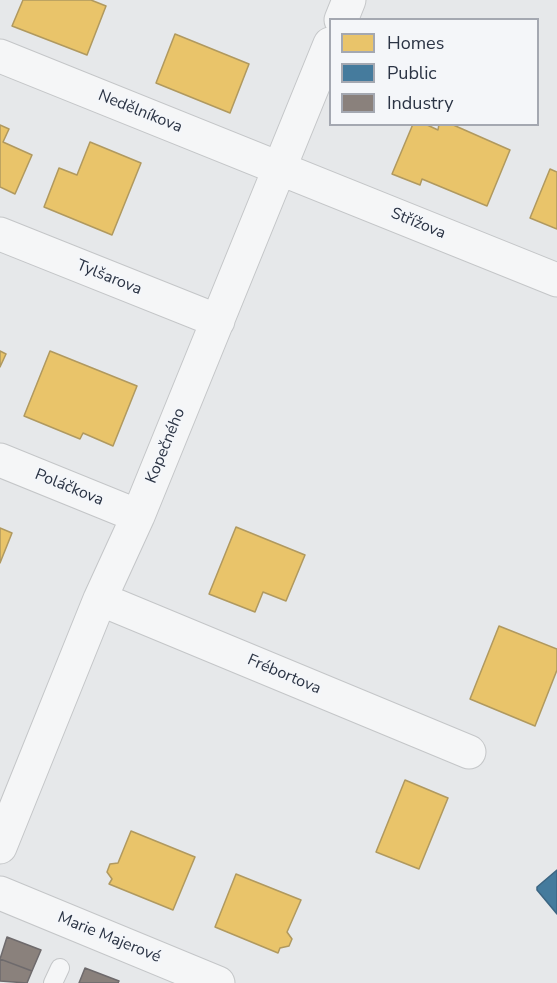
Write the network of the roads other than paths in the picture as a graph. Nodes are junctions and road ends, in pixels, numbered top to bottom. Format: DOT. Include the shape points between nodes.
graph roads {
  1 [pos="348,0"];
  2 [pos="341,18"];
  3 [pos="329,46"];
  4 [pos="0,56"];
  5 [pos="280,168"];
  6 [pos="0,234"];
  7 [pos="557,280"];
  8 [pos="218,321"];
  9 [pos="0,460"];
  10 [pos="138,516"];
  11 [pos="100,599"];
  12 [pos="469,752"];
  13 [pos="0,848"];
  14 [pos="0,893"];
  15 [pos="218,983"];
  1 -- 2 [label="street"];
  3 -- 5 [label="street, Kopečného"];
  4 -- 5 [label="street, Nedělníkova"];
  5 -- 7 [label="street, Střížova"];
  5 -- 8 [label="street, Kopečného"];
  6 -- 8 [label="street, Tylšarova"];
  8 -- 10 [label="street, Kopečného"];
  9 -- 10 [label="street, Poláčkova"];
  10 -- 11 [label="street, Kopečného"];
  11 -- 12 [label="street, Frébortova"];
  11 -- 13 [label="street, Kopečného"];
  14 -- 15 [label="street, Marie Majerové"];
}
